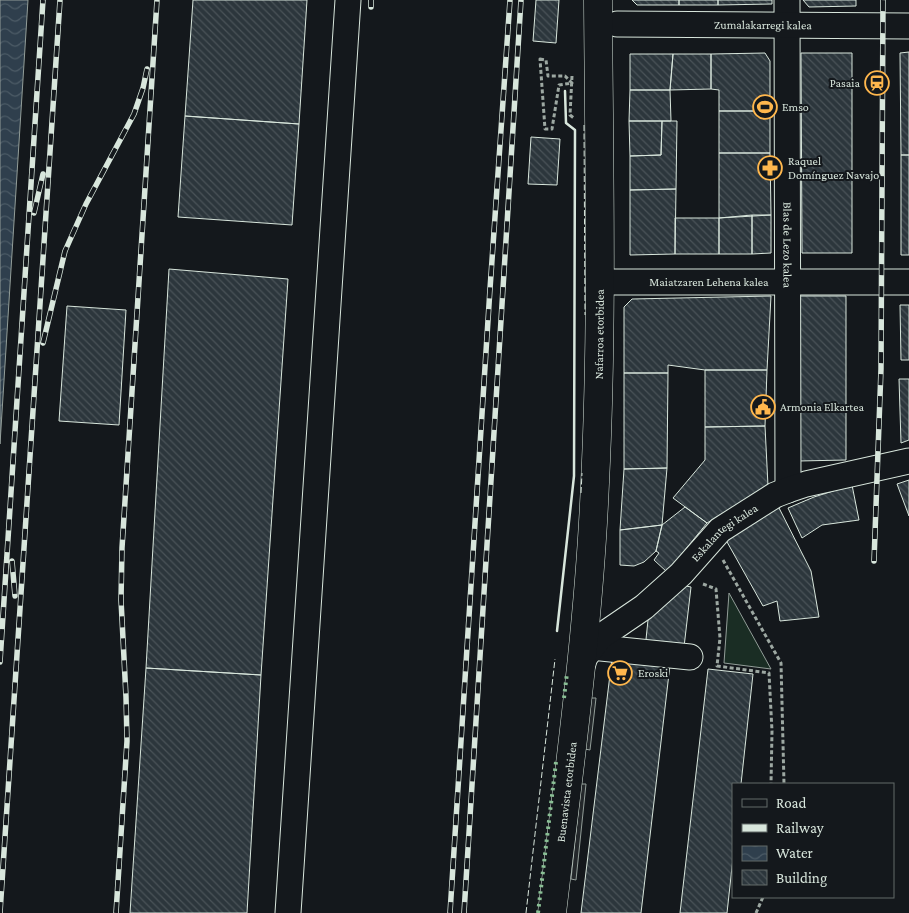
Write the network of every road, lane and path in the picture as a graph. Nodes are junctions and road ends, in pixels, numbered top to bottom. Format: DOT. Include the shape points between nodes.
graph roads {
  1 [pos="348,0"];
  2 [pos="598,0"];
  3 [pos="787,0"];
  4 [pos="617,24"];
  5 [pos="787,25"];
  6 [pos="909,26"];
  7 [pos="572,74"];
  8 [pos="572,84"];
  9 [pos="577,121"];
  10 [pos="788,281"];
  11 [pos="599,282"];
  12 [pos="909,282"];
  13 [pos="909,461"];
  14 [pos="788,490"];
  15 [pos="711,538"];
  16 [pos="681,574"];
  17 [pos="690,657"];
  18 [pos="586,658"];
  19 [pos="771,783"];
  20 [pos="784,783"];
  21 [pos="763,898"];
  22 [pos="288,913"];
  23 [pos="552,913"];
  24 [pos="756,913"];
  1 -- 22 [label="street"];
  2 -- 11 [label="main road, Nafarroa etorbidea"];
  3 -- 5 [label="street, Blas de Lezo kalea"];
  4 -- 5 [label="street, Zumalakarregi kalea"];
  5 -- 6 [label="street, Zumalakarregi kalea"];
  5 -- 10 [label="street, Blas de Lezo kalea"];
  7 -- 8 [label="path"];
  8 -- 8 [label="path" via="559,85 552,129 545,129 540,59 546,60 548,76 565,76"];
  8 -- 9 [label="path" via="570,115"];
  10 -- 11 [label="street, Maiatzaren Lehena kalea"];
  10 -- 12 [label="street, Maiatzaren Lehena kalea"];
  10 -- 14 [label="street, Blas de Lezo kalea"];
  11 -- 18 [label="main road, Nafarroa etorbidea" via="595,483"];
  13 -- 14 [label="street, Eskalantegi kalea"];
  14 -- 15 [label="street, Eskalantegi kalea" via="775,495"];
  15 -- 16 [label="street, Eskalantegi kalea"];
  15 -- 20 [label="path" via="781,663"];
  16 -- 18 [label="street, Eskalantegi kalea" via="644,608 600,637"];
  16 -- 19 [label="path" via="716,589 720,638 718,666 769,673"];
  17 -- 18 [label="street"];
  18 -- 23 [label="main road, Buenavista etorbidea"];
  21 -- 24 [label="path"];
}
